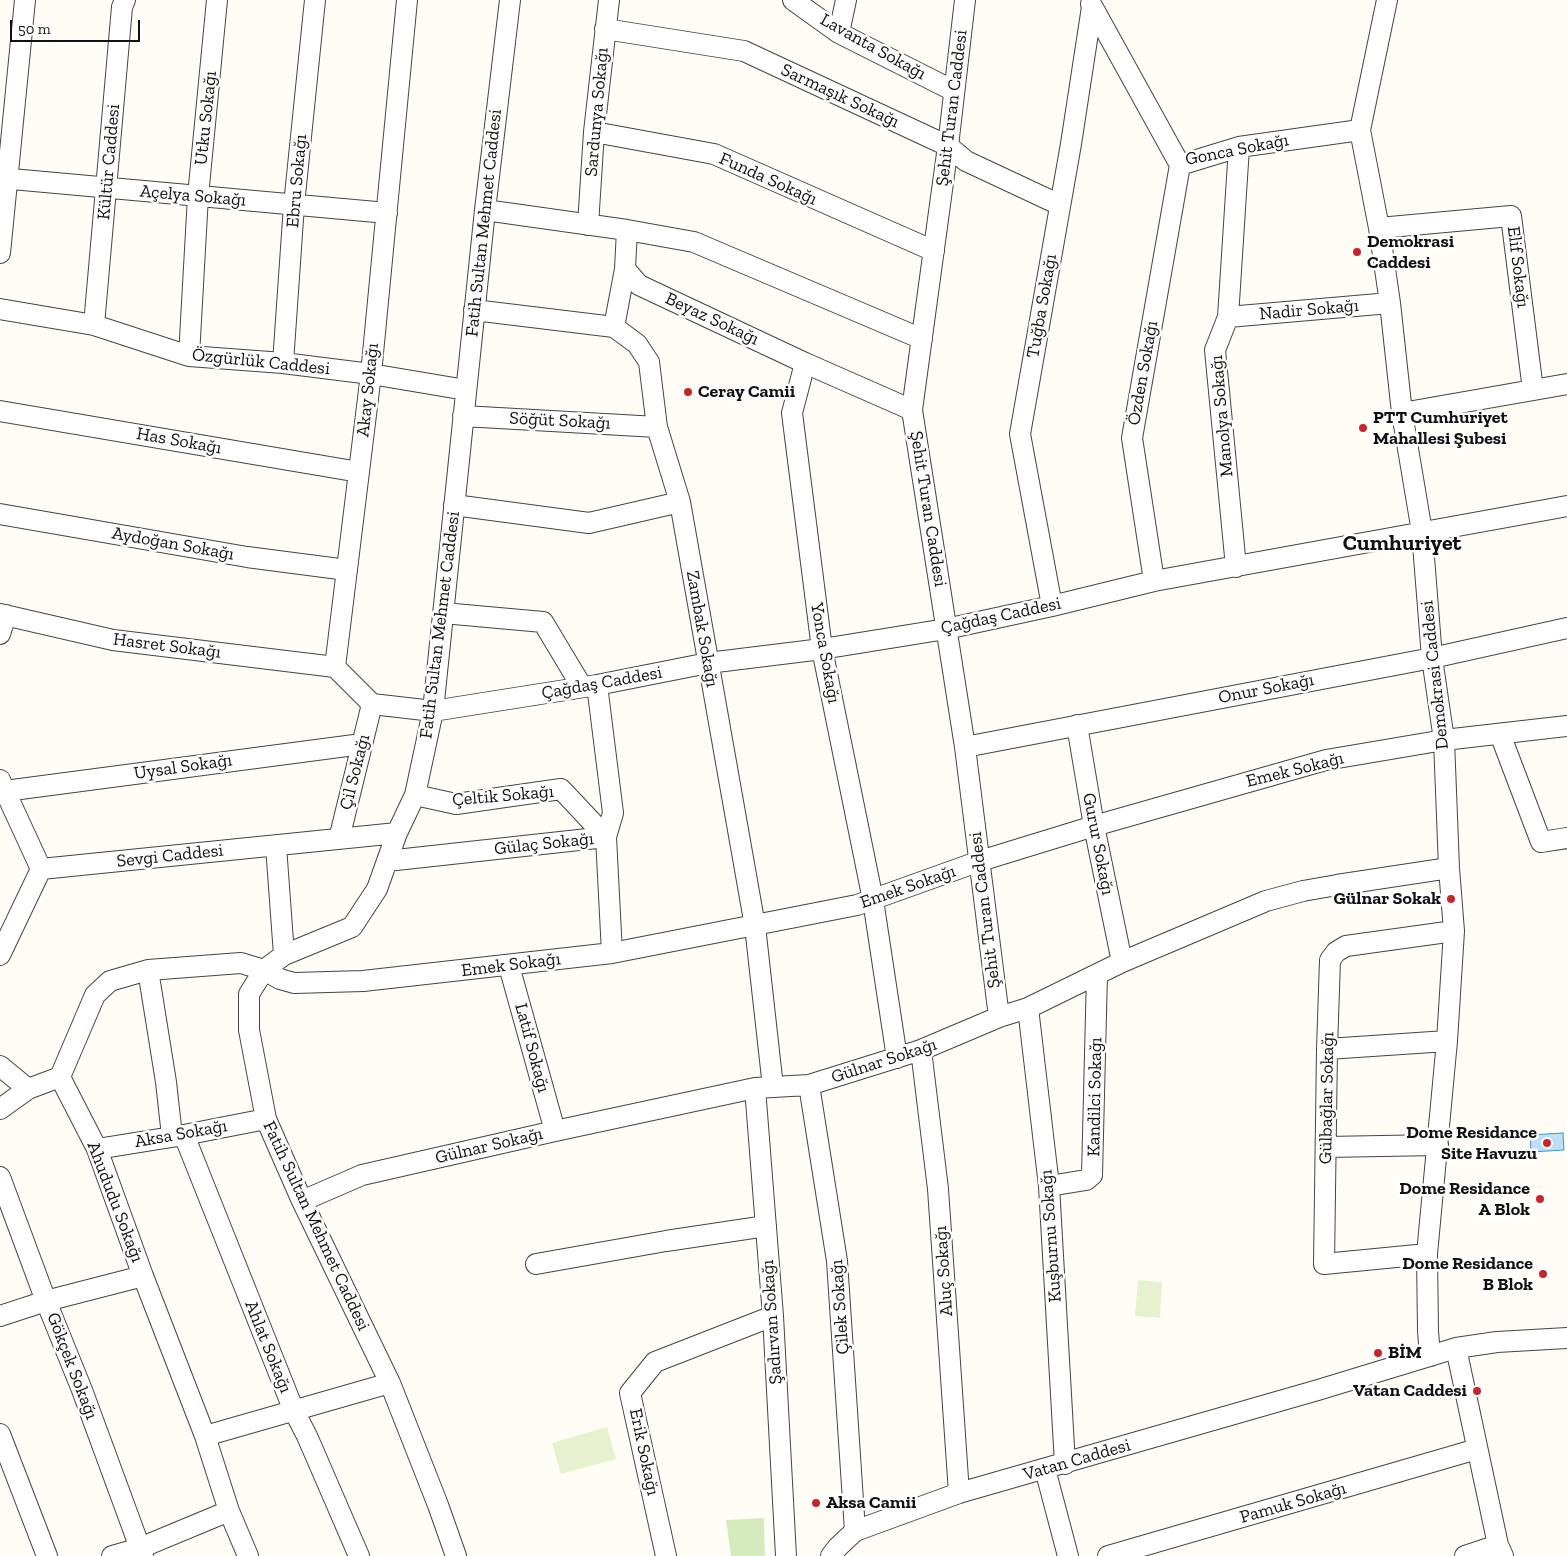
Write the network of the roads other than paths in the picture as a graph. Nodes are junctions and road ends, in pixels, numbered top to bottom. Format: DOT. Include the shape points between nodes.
graph roads {
  1 [pos="25,0"];
  2 [pos="125,0"];
  3 [pos="217,0"];
  4 [pos="315,0"];
  5 [pos="407,0"];
  6 [pos="510,0"];
  7 [pos="609,0"];
  8 [pos="793,0"];
  9 [pos="846,0"];
  10 [pos="965,0"];
  11 [pos="1387,0"];
  12 [pos="1090,3"];
  13 [pos="605,29"];
  14 [pos="840,33"];
  15 [pos="954,91"];
  16 [pos="1360,130"];
  17 [pos="594,132"];
  18 [pos="948,146"];
  19 [pos="1239,146"];
  20 [pos="1180,165"];
  21 [pos="3,178"];
  22 [pos="106,188"];
  23 [pos="198,196"];
  24 [pos="294,205"];
  25 [pos="1060,205"];
  26 [pos="485,210"];
  27 [pos="387,213"];
  28 [pos="588,224"];
  29 [pos="1379,228"];
  30 [pos="627,230"];
  31 [pos="934,251"];
  32 [pos="0,253"];
  33 [pos="625,269"];
  34 [pos="1390,303"];
  35 [pos="0,309"];
  36 [pos="474,310"];
  37 [pos="1228,317"];
  38 [pos="94,325"];
  39 [pos="614,326"];
  40 [pos="922,339"];
  41 [pos="189,356"];
  42 [pos="283,363"];
  43 [pos="805,363"];
  44 [pos="371,374"];
  45 [pos="1567,384"];
  46 [pos="466,390"];
  47 [pos="1534,390"];
  48 [pos="912,410"];
  49 [pos="0,411"];
  50 [pos="1402,413"];
  51 [pos="463,416"];
  52 [pos="657,427"];
  53 [pos="359,472"];
  54 [pos="680,502"];
  55 [pos="454,505"];
  56 [pos="1567,506"];
  57 [pos="0,514"];
  58 [pos="1422,532"];
  59 [pos="1236,567"];
  60 [pos="347,570"];
  61 [pos="1154,581"];
  62 [pos="1052,606"];
  63 [pos="443,613"];
  64 [pos="2,621"];
  65 [pos="1567,628"];
  66 [pos="946,629"];
  67 [pos="822,649"];
  68 [pos="1432,658"];
  69 [pos="708,663"];
  70 [pos="336,666"];
  71 [pos="589,686"];
  72 [pos="372,704"];
  73 [pos="433,711"];
  74 [pos="1077,725"];
  75 [pos="1567,726"];
  76 [pos="1500,734"];
  77 [pos="1444,740"];
  78 [pos="362,744"];
  79 [pos="964,747"];
  80 [pos="2,785"];
  81 [pos="415,795"];
  82 [pos="1094,826"];
  83 [pos="398,834"];
  84 [pos="606,837"];
  85 [pos="1567,838"];
  86 [pos="339,839"];
  87 [pos="276,846"];
  88 [pos="387,861"];
  89 [pos="980,861"];
  90 [pos="1449,868"];
  91 [pos="41,869"];
  92 [pos="873,900"];
  93 [pos="755,926"];
  94 [pos="1454,932"];
  95 [pos="612,953"];
  96 [pos="0,955"];
  97 [pos="284,955"];
  98 [pos="1122,962"];
  99 [pos="509,966"];
  100 [pos="148,970"];
  101 [pos="264,970"];
  102 [pos="1098,974"];
  103 [pos="1028,1008"];
  104 [pos="999,1018"];
  105 [pos="1448,1041"];
  106 [pos="1327,1049"];
  107 [pos="921,1050"];
  108 [pos="897,1058"];
  109 [pos="0,1066"];
  110 [pos="60,1077"];
  111 [pos="809,1085"];
  112 [pos="764,1088"];
  113 [pos="28,1090"];
  114 [pos="0,1109"];
  115 [pos="266,1119"];
  116 [pos="555,1131"];
  117 [pos="178,1135"];
  118 [pos="1438,1146"];
  119 [pos="1326,1147"];
  120 [pos="97,1149"];
  121 [pos="0,1177"];
  122 [pos="1049,1186"];
  123 [pos="302,1202"];
  124 [pos="766,1226"];
  125 [pos="1427,1254"];
  126 [pos="536,1264"];
  127 [pos="143,1276"];
  128 [pos="46,1301"];
  129 [pos="0,1316"];
  130 [pos="773,1316"];
  131 [pos="1567,1338"];
  132 [pos="1456,1348"];
  133 [pos="1430,1356"];
  134 [pos="390,1383"];
  135 [pos="294,1411"];
  136 [pos="0,1434"];
  137 [pos="205,1436"];
  138 [pos="1477,1449"];
  139 [pos="1065,1464"];
  140 [pos="1046,1469"];
  141 [pos="959,1493"];
  142 [pos="230,1511"];
  143 [pos="855,1531"];
  144 [pos="1501,1550"];
  145 [pos="141,1552"];
  146 [pos="838,1553"];
  147 [pos="47,1556"];
  148 [pos="112,1556"];
  149 [pos="248,1556"];
  150 [pos="359,1556"];
  151 [pos="456,1556"];
  152 [pos="666,1556"];
  153 [pos="786,1556"];
  154 [pos="1068,1556"];
  155 [pos="1108,1556"];
  156 [pos="1465,1556"];
  1 -- 21 [label="street"];
  2 -- 22 [label="street, Kültür Caddesi"];
  3 -- 23 [label="street, Utku Sokağı"];
  4 -- 24 [label="street, Ebru Sokağı"];
  5 -- 27 [label="street, Akay Sokağı"];
  6 -- 26 [label="street, Fatih Sultan Mehmet Caddesi"];
  7 -- 13 [label="street, Sardunya Sokağı"];
  8 -- 14 [label="street, Lavanta Sokağı"];
  9 -- 14 [label="street"];
  10 -- 15 [label="street, Şehit Turan Caddesi"];
  11 -- 16 [label="street, Demokrasi Caddesi"];
  12 -- 20 [label="street, Gonca Sokağı"];
  12 -- 25 [label="street, Tuğba Sokağı"];
  13 -- 17 [label="street, Sardunya Sokağı"];
  13 -- 18 [label="street, Sarmaşık Sokağı" via="744,51"];
  14 -- 15 [label="street, Lavanta Sokağı"];
  15 -- 18 [label="street, Şehit Turan Caddesi"];
  16 -- 19 [label="street, Gonca Sokağı"];
  16 -- 29 [label="street, Demokrasi Caddesi"];
  17 -- 28 [label="street, Sardunya Sokağı"];
  17 -- 31 [label="street, Funda Sokağı" via="714,154"];
  18 -- 25 [label="street, Sarmaşık Sokağı" via="966,161"];
  18 -- 31 [label="street, Şehit Turan Caddesi"];
  19 -- 20 [label="street, Gonca Sokağı"];
  19 -- 37 [label="street, Manolya Sokağı"];
  20 -- 61 [label="street, Özden Sokağı" via="1132,438"];
  21 -- 22 [label="street, Açelya Sokağı"];
  21 -- 32 [label="street"];
  22 -- 23 [label="street, Açelya Sokağı"];
  22 -- 38 [label="street, Kültür Caddesi"];
  23 -- 24 [label="street, Açelya Sokağı"];
  23 -- 41 [label="street, Utku Sokağı"];
  24 -- 27 [label="street, Açelya Sokağı"];
  24 -- 42 [label="street, Ebru Sokağı"];
  25 -- 62 [label="street, Tuğba Sokağı" via="1020,434"];
  26 -- 28 [label="street"];
  26 -- 36 [label="street, Fatih Sultan Mehmet Caddesi"];
  27 -- 44 [label="street, Akay Sokağı"];
  28 -- 30 [label="street"];
  29 -- 34 [label="street, Demokrasi Caddesi"];
  29 -- 47 [label="street, Elif Sokağı" via="1512,216"];
  30 -- 33 [label="street"];
  30 -- 40 [label="street" via="694,242"];
  31 -- 40 [label="street, Şehit Turan Caddesi"];
  33 -- 39 [label="street"];
  33 -- 43 [label="street, Beyaz Sokağı" via="640,286"];
  34 -- 37 [label="street, Nadir Sokağı"];
  34 -- 50 [label="street, Demokrasi Caddesi"];
  35 -- 38 [label="street, Özgürlük Caddesi"];
  36 -- 39 [label="street"];
  36 -- 46 [label="street, Fatih Sultan Mehmet Caddesi"];
  37 -- 59 [label="street, Manolya Sokağı" via="1215,350"];
  38 -- 41 [label="street, Özgürlük Caddesi"];
  39 -- 52 [label="street, Zambak Sokağı" via="637,344 649,362"];
  40 -- 48 [label="street, Şehit Turan Caddesi"];
  41 -- 42 [label="street, Özgürlük Caddesi"];
  42 -- 44 [label="street, Özgürlük Caddesi"];
  43 -- 48 [label="street"];
  43 -- 67 [label="street, Yonca Sokağı" via="792,413"];
  44 -- 46 [label="street, Özgürlük Caddesi"];
  44 -- 53 [label="street, Akay Sokağı"];
  45 -- 47 [label="street"];
  46 -- 51 [label="street, Fatih Sultan Mehmet Caddesi"];
  47 -- 50 [label="street"];
  48 -- 66 [label="street, Şehit Turan Caddesi"];
  49 -- 53 [label="street, Has Sokağı"];
  50 -- 58 [label="street, Demokrasi Caddesi"];
  51 -- 52 [label="street, Söğüt Sokağı"];
  51 -- 55 [label="street, Fatih Sultan Mehmet Caddesi"];
  52 -- 54 [label="street, Zambak Sokağı"];
  53 -- 60 [label="street, Akay Sokağı"];
  54 -- 55 [label="street" via="589,522"];
  54 -- 69 [label="street, Zambak Sokağı"];
  55 -- 63 [label="street, Fatih Sultan Mehmet Caddesi"];
  56 -- 58 [label="street, Çağdaş Caddesi"];
  57 -- 60 [label="street, Aydoğan Sokağı" via="247,557"];
  58 -- 59 [label="street, Çağdaş Caddesi"];
  58 -- 68 [label="street, Demokrasi Caddesi"];
  59 -- 61 [label="street, Çağdaş Caddesi"];
  60 -- 70 [label="street, Akay Sokağı"];
  61 -- 62 [label="street, Çağdaş Caddesi"];
  62 -- 66 [label="street, Çağdaş Caddesi"];
  63 -- 71 [label="street" via="543,622"];
  63 -- 73 [label="street, Fatih Sultan Mehmet Caddesi"];
  64 -- 70 [label="street, Hasret Sokağı" via="113,640"];
  65 -- 68 [label="street, Onur Sokağı"];
  66 -- 67 [label="street, Çağdaş Caddesi"];
  66 -- 79 [label="street, Şehit Turan Caddesi"];
  67 -- 69 [label="street, Çağdaş Caddesi"];
  67 -- 92 [label="street, Yonca Sokağı"];
  68 -- 74 [label="street, Onur Sokağı"];
  68 -- 77 [label="street, Demokrasi Caddesi"];
  69 -- 71 [label="street, Çağdaş Caddesi"];
  69 -- 93 [label="street, Zambak Sokağı"];
  70 -- 72 [label="street"];
  71 -- 73 [label="street, Çağdaş Caddesi"];
  71 -- 84 [label="street, Gülaç Sokağı" via="613,813"];
  72 -- 73 [label="street"];
  72 -- 78 [label="street, Çil Sokağı"];
  73 -- 81 [label="street, Fatih Sultan Mehmet Caddesi"];
  74 -- 79 [label="street, Onur Sokağı"];
  74 -- 82 [label="street, Gurur Sokağı"];
  75 -- 76 [label="street, Emek Sokağı"];
  76 -- 77 [label="street, Emek Sokağı"];
  76 -- 85 [label="street" via="1541,842"];
  77 -- 82 [label="street, Emek Sokağı" via="1326,760"];
  77 -- 90 [label="street, Demokrasi Caddesi"];
  78 -- 80 [label="street, Uysal Sokağı"];
  78 -- 86 [label="street, Çil Sokağı"];
  79 -- 89 [label="street, Şehit Turan Caddesi"];
  80 -- 91 [label="street"];
  81 -- 83 [label="street, Fatih Sultan Mehmet Caddesi"];
  81 -- 84 [label="street, Çeltik Sokağı" via="456,804 561,790"];
  82 -- 89 [label="street, Emek Sokağı"];
  82 -- 98 [label="street, Gurur Sokağı"];
  83 -- 86 [label="street, Sevgi Caddesi"];
  83 -- 88 [label="street, Fatih Sultan Mehmet Caddesi"];
  84 -- 88 [label="street, Gülaç Sokağı"];
  84 -- 95 [label="street"];
  86 -- 87 [label="street, Sevgi Caddesi"];
  87 -- 91 [label="street, Sevgi Caddesi"];
  87 -- 97 [label="street"];
  88 -- 97 [label="street, Fatih Sultan Mehmet Caddesi" via="377,889 352,927"];
  89 -- 92 [label="street, Emek Sokağı"];
  89 -- 104 [label="street, Şehit Turan Caddesi"];
  90 -- 94 [label="street, Demokrasi Caddesi"];
  90 -- 98 [label="street, Gülnar Sokağı" via="1303,891 1266,901"];
  91 -- 96 [label="street"];
  92 -- 93 [label="street, Emek Sokağı"];
  92 -- 108 [label="street, Yonca Sokağı"];
  93 -- 95 [label="street, Emek Sokağı"];
  93 -- 112 [label="street, Zambak Sokağı"];
  94 -- 105 [label="street, Demokrasi Caddesi"];
  94 -- 106 [label="street, Gülbağlar Sokağı" via="1346,946 1336,952 1330,960"];
  95 -- 99 [label="street, Emek Sokağı"];
  97 -- 101 [label="street, Fatih Sultan Mehmet Caddesi"];
  98 -- 102 [label="street, Gülnar Sokağı"];
  99 -- 101 [label="street, Emek Sokağı" via="363,981 294,983"];
  99 -- 116 [label="street, Latif Sokağı"];
  100 -- 101 [label="street, Emek Sokağı" via="241,963"];
  100 -- 110 [label="street" via="110,981 95,995"];
  100 -- 117 [label="street, Ahlat Sokağı"];
  101 -- 115 [label="street, Fatih Sultan Mehmet Caddesi" via="249,994 249,1030"];
  102 -- 103 [label="street, Gülnar Sokağı"];
  102 -- 122 [label="street, Kandilci Sokağı" via="1092,1176 1086,1180"];
  103 -- 104 [label="street, Gülnar Sokağı"];
  103 -- 122 [label="street, Kuşburnu Sokağı"];
  104 -- 107 [label="street, Gülnar Sokağı"];
  105 -- 106 [label="street"];
  105 -- 118 [label="street, Demokrasi Caddesi"];
  106 -- 119 [label="street, Gülbağlar Sokağı"];
  107 -- 108 [label="street, Gülnar Sokağı"];
  107 -- 141 [label="street, Aluç Sokağı" via="938,1189"];
  108 -- 111 [label="street, Gülnar Sokağı"];
  109 -- 113 [label="street"];
  110 -- 113 [label="street"];
  110 -- 120 [label="street, Ahududu Sokağı"];
  111 -- 112 [label="street, Gülnar Sokağı"];
  111 -- 143 [label="street, Çilek Sokağı" via="837,1261"];
  112 -- 116 [label="street, Gülnar Sokağı"];
  112 -- 124 [label="street, Şadırvan Sokağı"];
  113 -- 114 [label="street"];
  115 -- 117 [label="street, Aksa Sokağı"];
  115 -- 123 [label="street, Fatih Sultan Mehmet Caddesi"];
  116 -- 123 [label="street, Gülnar Sokağı" via="362,1175"];
  117 -- 120 [label="street, Aksa Sokağı"];
  117 -- 135 [label="street, Ahlat Sokağı"];
  118 -- 119 [label="street"];
  118 -- 125 [label="street, Demokrasi Caddesi"];
  119 -- 125 [label="street, Gülbağlar Sokağı" via="1324,1264"];
  120 -- 127 [label="street, Ahududu Sokağı"];
  121 -- 128 [label="street, Gökçek Sokağı"];
  122 -- 139 [label="street, Kuşburnu Sokağı"];
  123 -- 134 [label="street, Fatih Sultan Mehmet Caddesi"];
  124 -- 126 [label="street"];
  124 -- 130 [label="street, Şadırvan Sokağı"];
  125 -- 133 [label="street, Demokrasi Caddesi"];
  127 -- 128 [label="street"];
  127 -- 137 [label="street, Ahududu Sokağı"];
  128 -- 129 [label="street"];
  128 -- 145 [label="street, Gökçek Sokağı"];
  130 -- 152 [label="street, Erik Sokağı" via="655,1362 630,1393"];
  130 -- 153 [label="street, Şadırvan Sokağı"];
  131 -- 132 [label="street, Vatan Caddesi"];
  132 -- 133 [label="street, Vatan Caddesi"];
  132 -- 138 [label="street"];
  133 -- 139 [label="street, Vatan Caddesi"];
  134 -- 135 [label="street"];
  134 -- 151 [label="street, Fatih Sultan Mehmet Caddesi"];
  135 -- 137 [label="street"];
  135 -- 150 [label="street, Ahlat Sokağı"];
  136 -- 147 [label="street"];
  137 -- 142 [label="street, Ahududu Sokağı"];
  138 -- 144 [label="street"];
  138 -- 155 [label="street, Pamuk Sokağı"];
  139 -- 140 [label="street, Vatan Caddesi"];
  140 -- 141 [label="street, Vatan Caddesi"];
  140 -- 154 [label="street"];
  141 -- 143 [label="street, Vatan Caddesi"];
  142 -- 145 [label="street"];
  142 -- 149 [label="street, Ahududu Sokağı"];
  143 -- 146 [label="street, Vatan Caddesi"];
  144 -- 156 [label="street"];
  145 -- 148 [label="street"];
}
